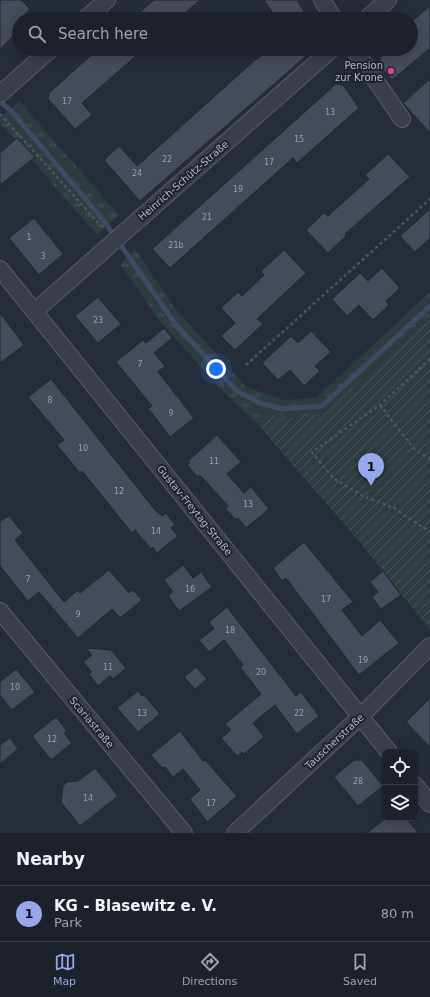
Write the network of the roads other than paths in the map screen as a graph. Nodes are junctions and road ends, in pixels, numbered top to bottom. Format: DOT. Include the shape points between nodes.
graph roads {
  1 [pos="107,0"];
  2 [pos="322,0"];
  3 [pos="388,0"];
  4 [pos="93,12"];
  5 [pos="330,12"];
  6 [pos="374,12"];
  7 [pos="43,56"];
  8 [pos="324,56"];
  9 [pos="359,56"];
  10 [pos="3,91"];
  11 [pos="402,118"];
  12 [pos="0,269"];
  13 [pos="35,311"];
  14 [pos="0,611"];
  15 [pos="430,646"];
  16 [pos="361,716"];
  17 [pos="387,749"];
  18 [pos="418,789"];
  19 [pos="430,804"];
  20 [pos="184,833"];
  21 [pos="235,833"];
  1 -- 4 [label="street"];
  2 -- 5 [label="street"];
  3 -- 6 [label="street"];
  7 -- 10 [label="street"];
  8 -- 13 [label="street, Heinrich-Schütz-Straße"];
  9 -- 11 [label="street"];
  12 -- 13 [label="street, Gustav-Freytag-Straße"];
  13 -- 16 [label="street, Gustav-Freytag-Straße"];
  14 -- 20 [label="street, Scariastraße"];
  15 -- 16 [label="street, Tauscherstraße"];
  16 -- 17 [label="street, Gustav-Freytag-Straße"];
  16 -- 21 [label="street, Tauscherstraße"];
  18 -- 19 [label="street"];
}
